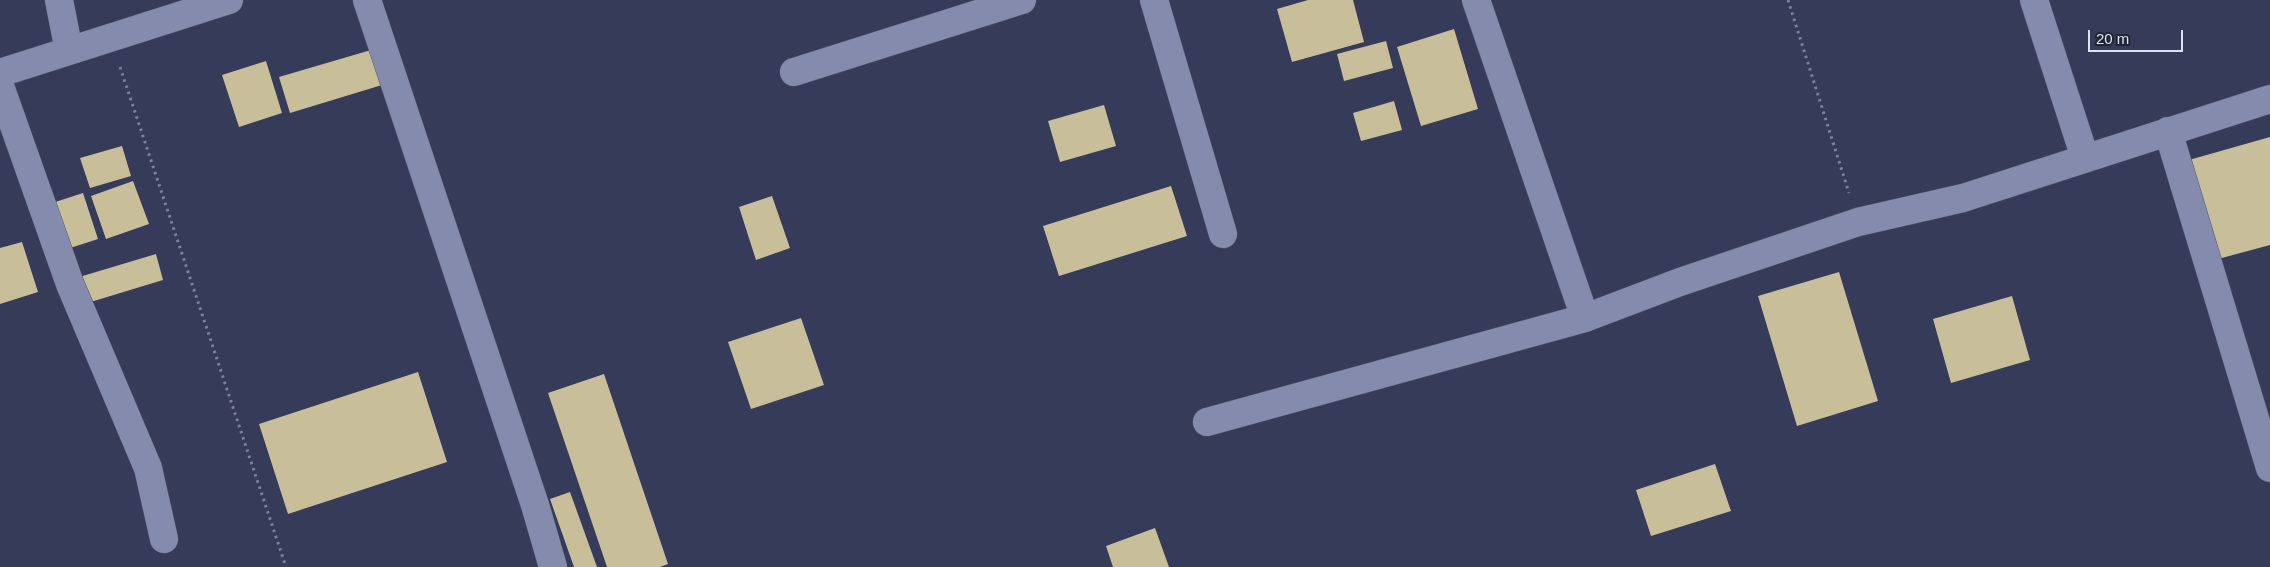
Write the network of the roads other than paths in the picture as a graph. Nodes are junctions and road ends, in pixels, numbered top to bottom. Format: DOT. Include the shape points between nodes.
graph roads {
  1 [pos="59,0"];
  2 [pos="229,0"];
  3 [pos="367,0"];
  4 [pos="1022,0"];
  5 [pos="1154,0"];
  6 [pos="1476,0"];
  7 [pos="2034,0"];
  8 [pos="69,51"];
  9 [pos="794,72"];
  10 [pos="0,73"];
  11 [pos="0,86"];
  12 [pos="2270,99"];
  13 [pos="2168,131"];
  14 [pos="2085,158"];
  15 [pos="1223,234"];
  16 [pos="1585,318"];
  17 [pos="1207,422"];
  18 [pos="2270,468"];
  19 [pos="164,539"];
  20 [pos="553,567"];
  1 -- 8 [label="street"];
  2 -- 8 [label="street"];
  3 -- 20 [label="street"];
  4 -- 9 [label="street"];
  5 -- 15 [label="street"];
  6 -- 16 [label="street"];
  7 -- 14 [label="street"];
  8 -- 10 [label="street"];
  11 -- 19 [label="street" via="70,284 148,468"];
  12 -- 13 [label="street"];
  13 -- 14 [label="street"];
  13 -- 18 [label="street"];
  14 -- 16 [label="street" via="1963,198 1858,222"];
  16 -- 17 [label="street"];
}
